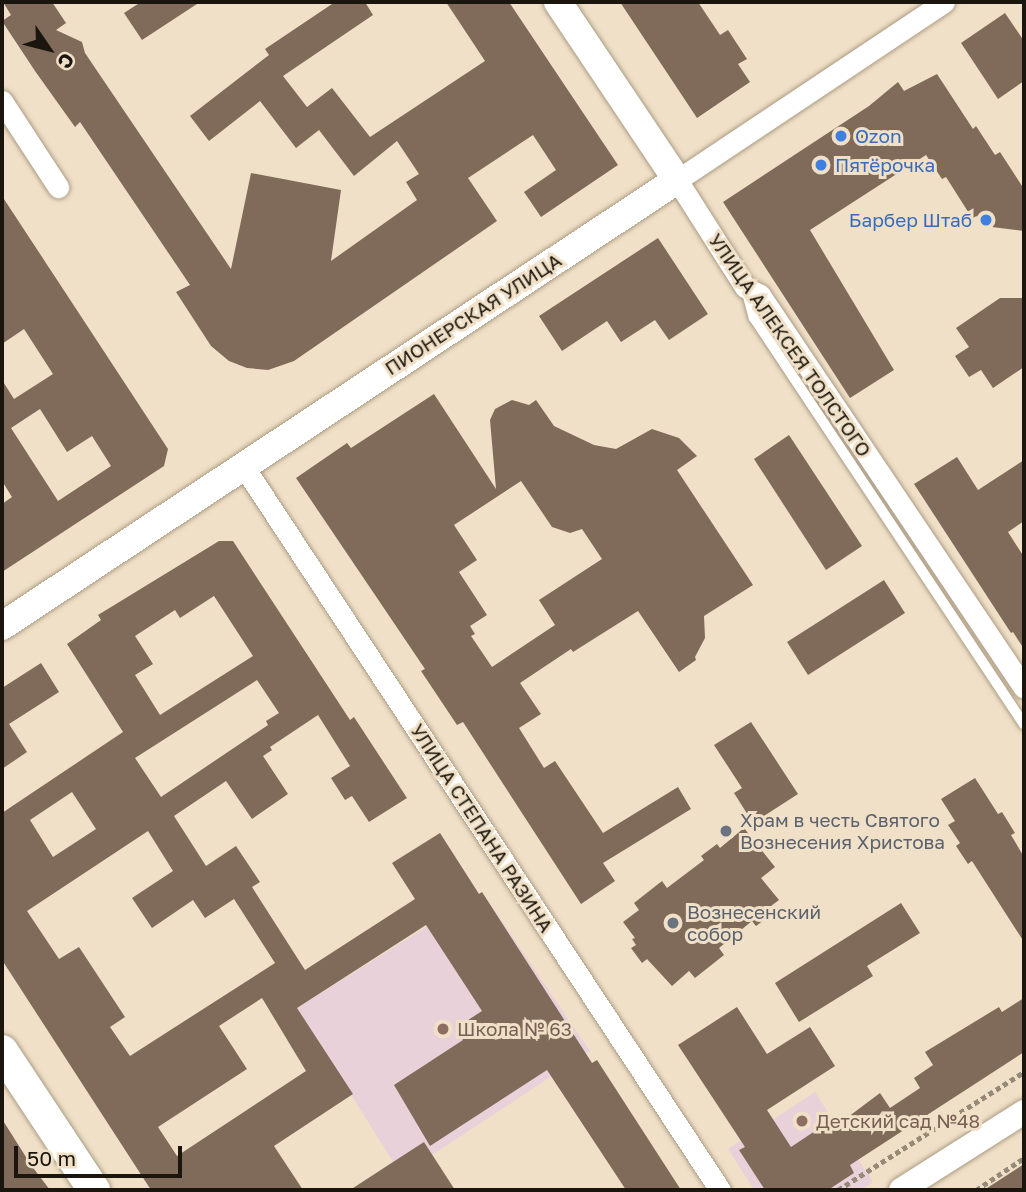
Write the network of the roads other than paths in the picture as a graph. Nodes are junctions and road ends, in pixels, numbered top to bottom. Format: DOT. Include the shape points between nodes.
graph roads {
  1 [pos="558,2"];
  2 [pos="944,2"];
  3 [pos="2,101"];
  4 [pos="677,180"];
  5 [pos="58,187"];
  6 [pos="745,287"];
  7 [pos="244,467"];
  8 [pos="2,626"];
  9 [pos="1024,688"];
  10 [pos="1024,724"];
  11 [pos="2,1051"];
  12 [pos="1024,1112"];
  13 [pos="94,1190"];
  14 [pos="720,1190"];
  15 [pos="901,1190"];
  1 -- 4 [label="main road, УЛИЦА АЛЕКСЕЯ ТОЛСТОГО"];
  2 -- 4 [label="street, ПИОНЕРСКАЯ УЛИЦА"];
  3 -- 5 [label="street"];
  4 -- 6 [label="street, УЛИЦА АЛЕКСЕЯ ТОЛСТОГО"];
  4 -- 7 [label="main road, ПИОНЕРСКАЯ УЛИЦА"];
  6 -- 9 [label="street, УЛИЦА АЛЕКСЕЯ ТОЛСТОГО" via="760,295"];
  6 -- 10 [label="lane" via="754,318"];
  7 -- 8 [label="main road, ПИОНЕРСКАЯ УЛИЦА"];
  7 -- 14 [label="street, УЛИЦА СТЕПАНА РАЗИНА"];
  11 -- 13 [label="main road"];
  12 -- 15 [label="street"];
}
